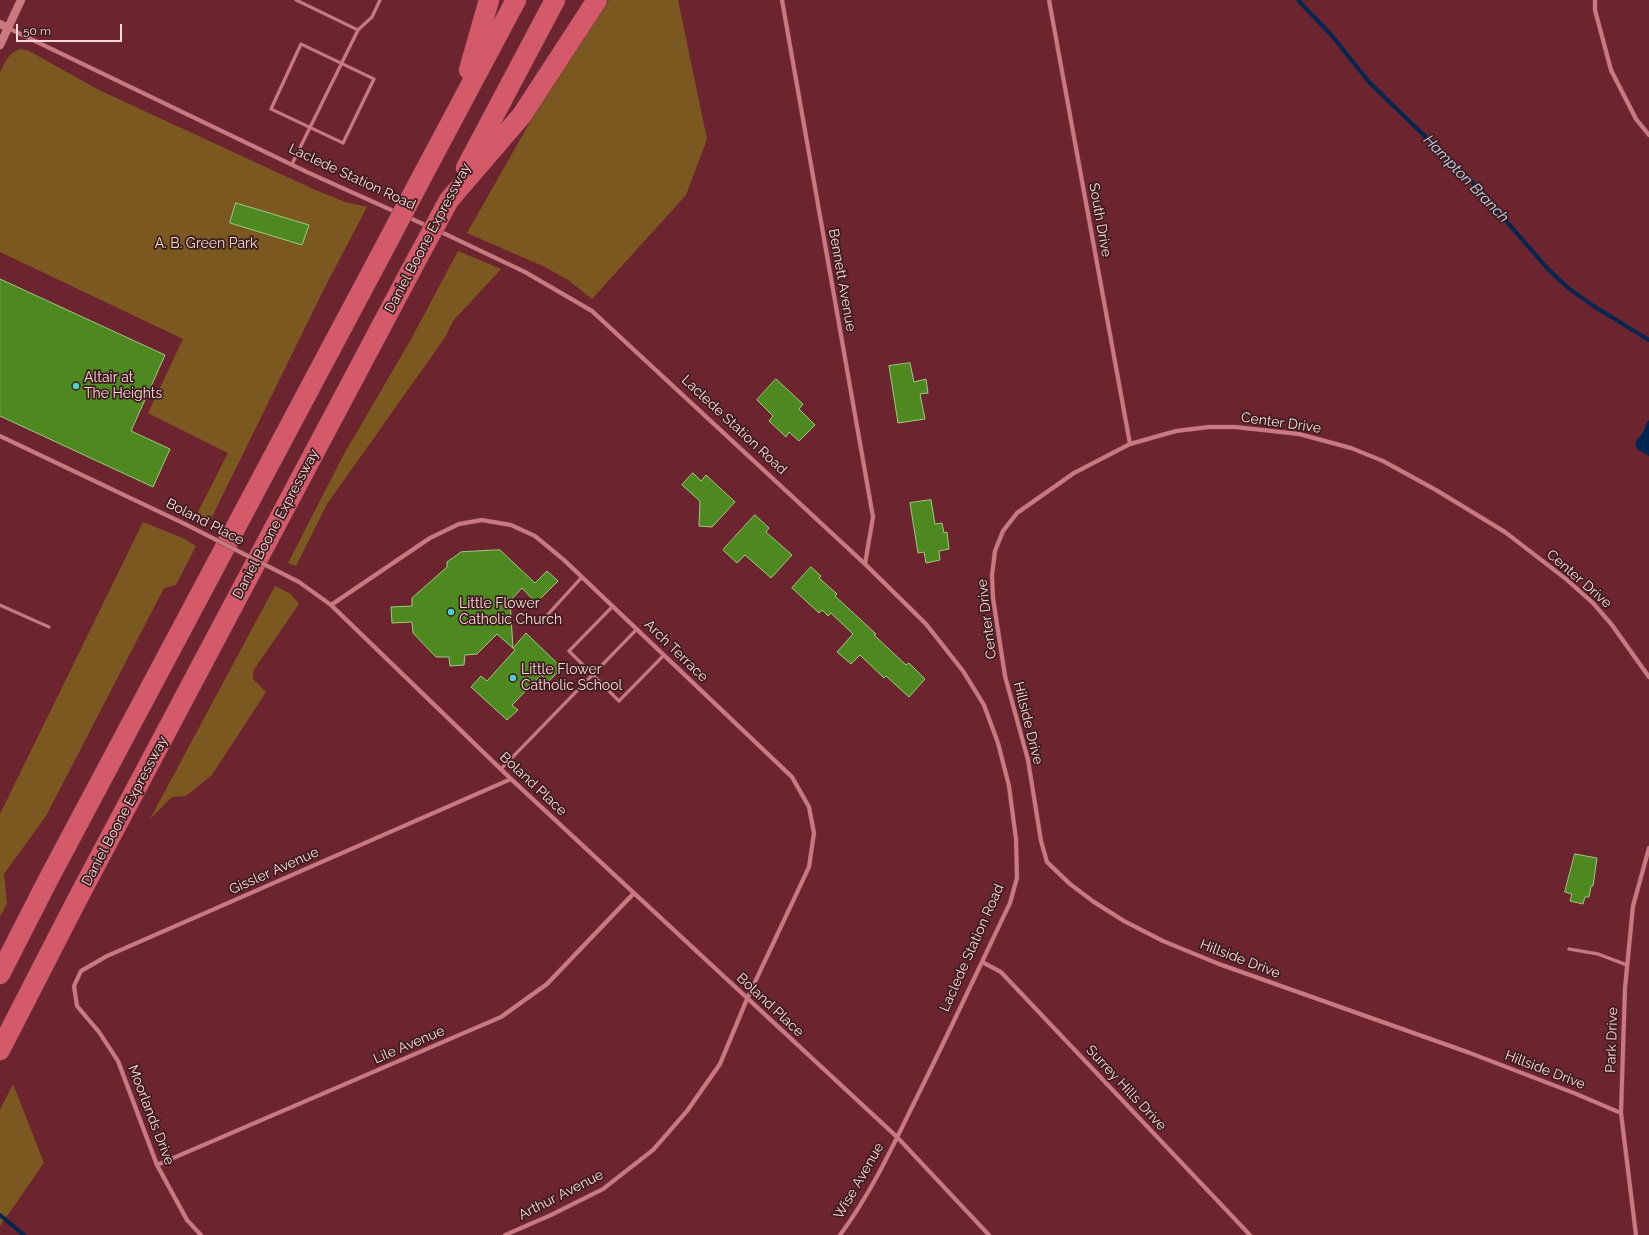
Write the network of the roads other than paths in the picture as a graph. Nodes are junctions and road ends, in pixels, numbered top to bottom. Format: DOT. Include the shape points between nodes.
graph roads {
  1 [pos="21,0"];
  2 [pos="296,0"];
  3 [pos="380,0"];
  4 [pos="489,0"];
  5 [pos="516,0"];
  6 [pos="555,0"];
  7 [pos="597,0"];
  8 [pos="782,0"];
  9 [pos="1049,0"];
  10 [pos="1595,0"];
  11 [pos="0,24"];
  12 [pos="8,28"];
  13 [pos="358,30"];
  14 [pos="0,45"];
  15 [pos="341,63"];
  16 [pos="457,110"];
  17 [pos="310,127"];
  18 [pos="1649,135"];
  19 [pos="292,164"];
  20 [pos="449,200"];
  21 [pos="0,436"];
  22 [pos="1130,444"];
  23 [pos="865,564"];
  24 [pos="582,577"];
  25 [pos="0,605"];
  26 [pos="331,605"];
  27 [pos="613,606"];
  28 [pos="541,622"];
  29 [pos="49,627"];
  30 [pos="637,629"];
  31 [pos="664,655"];
  32 [pos="592,675"];
  33 [pos="1005,676"];
  34 [pos="1649,677"];
  35 [pos="501,769"];
  36 [pos="511,779"];
  37 [pos="1649,848"];
  38 [pos="634,893"];
  39 [pos="1570,949"];
  40 [pos="982,962"];
  41 [pos="1627,966"];
  42 [pos="0,974"];
  43 [pos="747,999"];
  44 [pos="77,1006"];
  45 [pos="0,1050"];
  46 [pos="1622,1113"];
  47 [pos="897,1138"];
  48 [pos="157,1165"];
  49 [pos="201,1235"];
  50 [pos="505,1235"];
  51 [pos="840,1235"];
  52 [pos="989,1235"];
  53 [pos="1250,1235"];
  54 [pos="1636,1235"];
  1 -- 12 [label="street"];
  2 -- 13 [label="lane"];
  3 -- 13 [label="lane" via="372,17"];
  4 -- 16 [label="highway"];
  5 -- 16 [label="highway"];
  6 -- 20 [label="highway, Daniel Boone Expressway"];
  7 -- 20 [label="highway" via="522,115"];
  8 -- 23 [label="street, Bennett Avenue" via="873,517"];
  9 -- 22 [label="street, South Drive"];
  10 -- 18 [label="street" via="1595,10 1611,70 1636,119"];
  11 -- 12 [label="street, Laclede Station Road"];
  12 -- 14 [label="street"];
  12 -- 19 [label="street, Laclede Station Road"];
  13 -- 15 [label="lane"];
  15 -- 17 [label="lane"];
  15 -- 17 [label="lane" via="374,79 343,143"];
  15 -- 17 [label="lane" via="301,44 271,109"];
  16 -- 42 [label="highway, bridge"];
  17 -- 19 [label="lane"];
  19 -- 23 [label="street, Laclede Station Road" via="525,272 592,311"];
  20 -- 45 [label="highway, Daniel Boone Expressway, bridge" via="78,898"];
  21 -- 26 [label="street, Boland Place, bridge" via="185,524 299,582"];
  22 -- 33 [label="street, Center Drive" via="1074,473 1017,513 1003,531 995,551 992,575"];
  22 -- 34 [label="street, Center Drive" via="1176,431 1235,427 1299,434 1351,448 1383,461 1505,532 1566,579 1612,624"];
  23 -- 40 [label="street, Laclede Station Road" via="926,624 963,672 984,706 998,743 1009,786 1016,839 1017,878 1010,903"];
  24 -- 26 [label="street, Arch Terrace" via="535,536 512,525 482,520 459,524 430,538"];
  24 -- 27 [label="street, Arch Terrace"];
  24 -- 28 [label="lane"];
  25 -- 29 [label="lane"];
  26 -- 35 [label="street, Boland Place"];
  27 -- 30 [label="street, Arch Terrace"];
  27 -- 32 [label="lane" via="569,651"];
  30 -- 31 [label="street, Arch Terrace"];
  30 -- 32 [label="lane"];
  31 -- 32 [label="lane" via="619,701"];
  31 -- 43 [label="street, Arch Terrace" via="792,777 809,806 814,833 809,867"];
  32 -- 35 [label="lane"];
  33 -- 46 [label="street, Hillside Drive" via="1028,760 1041,841 1047,862 1094,902 1163,941 1219,964 1470,1053"];
  35 -- 36 [label="street, Boland Place"];
  36 -- 38 [label="street, Boland Place"];
  36 -- 44 [label="street, Gissler Avenue" via="107,956 81,971 74,986"];
  37 -- 41 [label="street, Park Drive" via="1633,906"];
  38 -- 43 [label="street, Boland Place"];
  38 -- 48 [label="street, Lile Avenue" via="547,984 502,1017"];
  39 -- 41 [label="lane" via="1598,954"];
  40 -- 47 [label="street, Laclede Station Road"];
  40 -- 53 [label="street, Surrey Hills Drive" via="1001,972"];
  41 -- 46 [label="street, Park Drive"];
  43 -- 47 [label="street, Boland Place"];
  43 -- 50 [label="street, Arthur Avenue" via="720,1064 687,1111 652,1150 603,1189"];
  44 -- 48 [label="street, Moorlands Drive" via="99,1032 118,1061"];
  46 -- 54 [label="street, Park Drive"];
  47 -- 51 [label="street, Wise Avenue" via="875,1180"];
  47 -- 52 [label="street, Boland Place"];
  48 -- 49 [label="street, Moorlands Drive" via="187,1220"];
}
